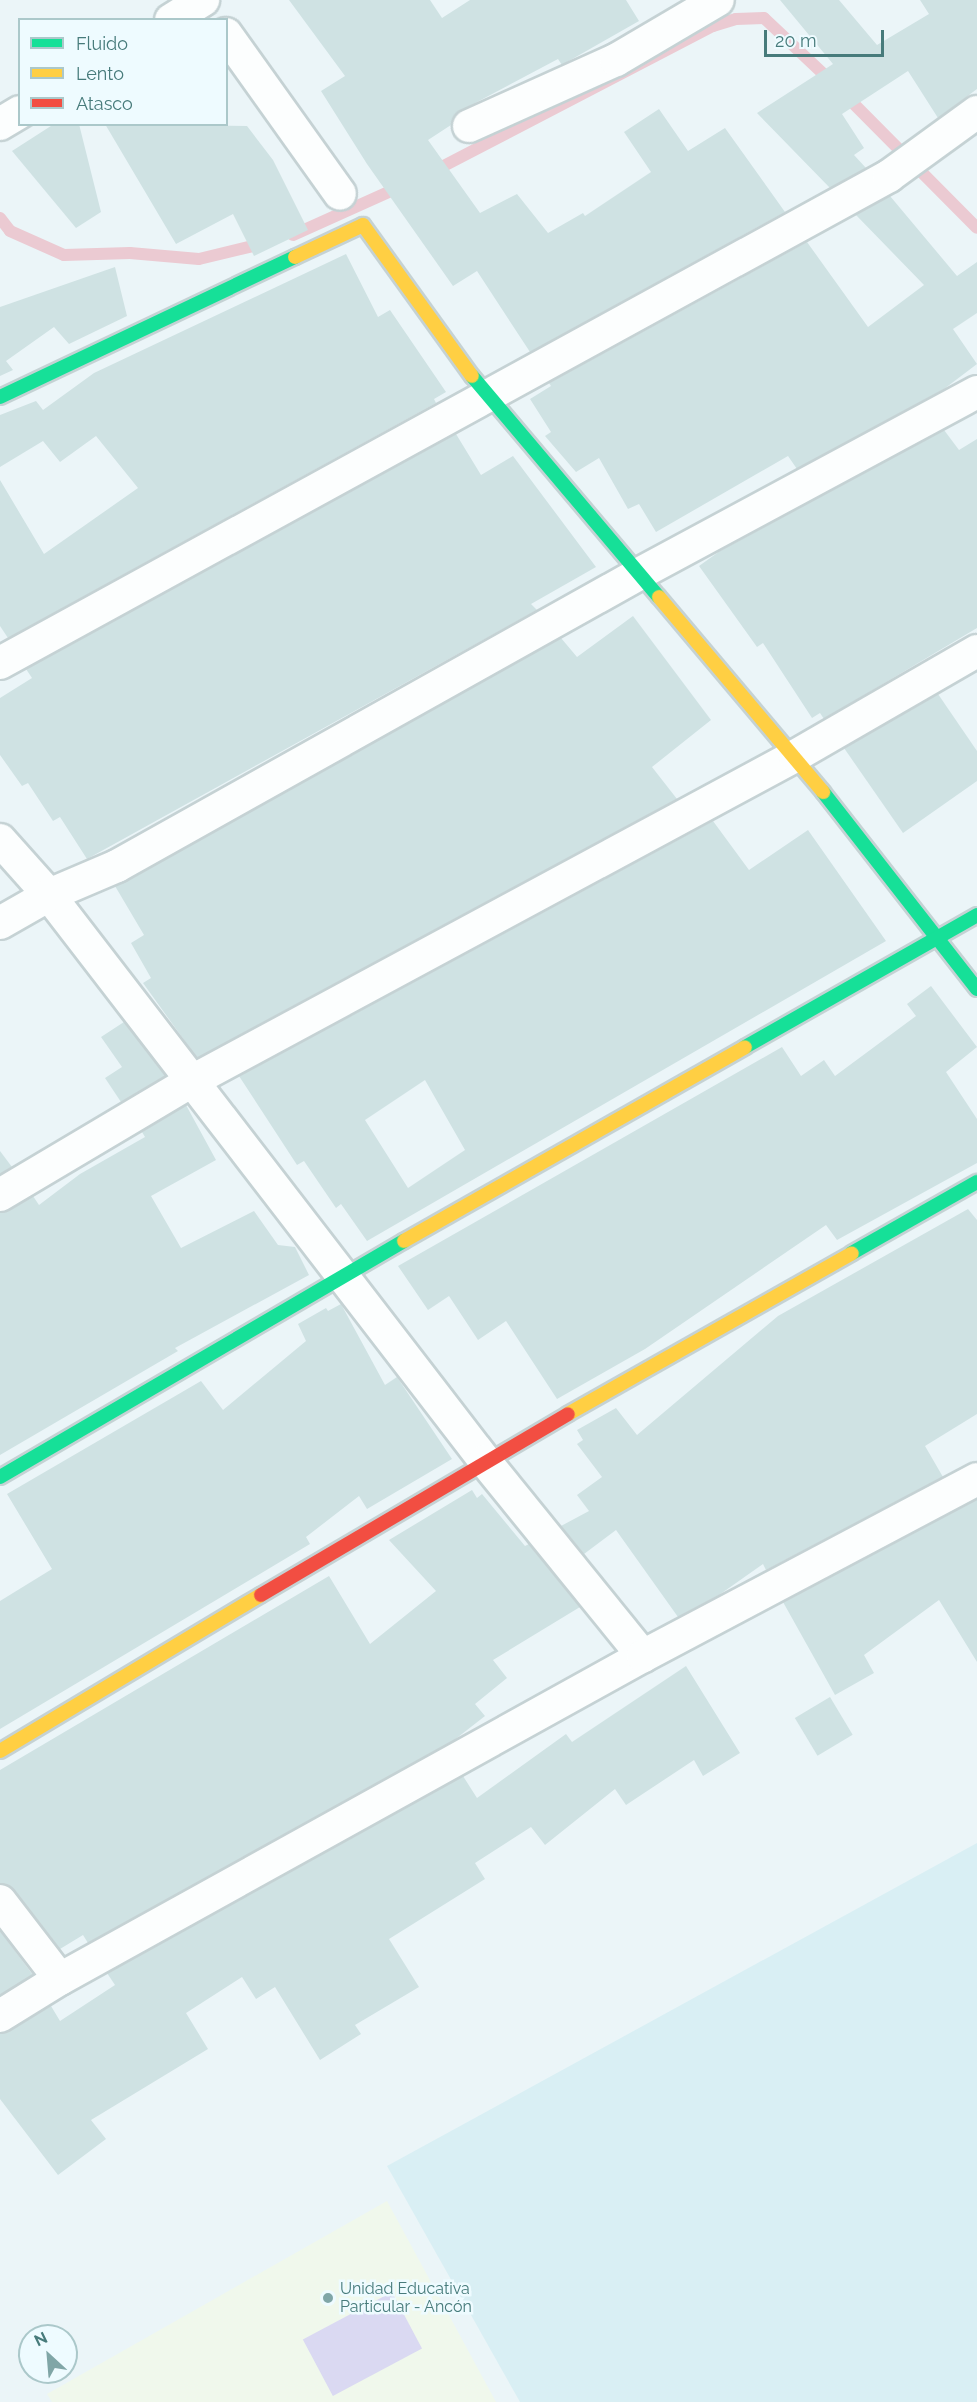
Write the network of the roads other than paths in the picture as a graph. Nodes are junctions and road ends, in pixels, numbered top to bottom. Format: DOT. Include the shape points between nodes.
graph roads {
  1 [pos="202,0"];
  2 [pos="718,0"];
  3 [pos="174,18"];
  4 [pos="215,18"];
  5 [pos="228,37"];
  6 [pos="977,112"];
  7 [pos="18,113"];
  8 [pos="0,124"];
  9 [pos="469,126"];
  10 [pos="340,194"];
  11 [pos="977,392"];
  12 [pos="0,397"];
  13 [pos="488,398"];
  14 [pos="637,575"];
  15 [pos="977,651"];
  16 [pos="0,663"];
  17 [pos="795,756"];
  18 [pos="0,840"];
  19 [pos="50,895"];
  20 [pos="977,915"];
  21 [pos="0,923"];
  22 [pos="937,938"];
  23 [pos="977,989"];
  24 [pos="194,1080"];
  25 [pos="977,1182"];
  26 [pos="0,1195"];
  27 [pos="343,1275"];
  28 [pos="485,1461"];
  29 [pos="0,1477"];
  30 [pos="977,1479"];
  31 [pos="643,1656"];
  32 [pos="0,1751"];
  33 [pos="0,1902"];
  34 [pos="60,1979"];
  35 [pos="0,2016"];
  1 -- 3 [label="street"];
  1 -- 4 [label="street"];
  2 -- 9 [label="street" via="616,60"];
  5 -- 10 [label="street"];
  6 -- 13 [label="street" via="889,176"];
  7 -- 8 [label="street"];
  11 -- 14 [label="street"];
  12 -- 13 [label="street" via="363,225"];
  13 -- 14 [label="street"];
  13 -- 16 [label="street"];
  14 -- 17 [label="street"];
  14 -- 19 [label="street" via="117,866"];
  15 -- 17 [label="street"];
  17 -- 22 [label="street"];
  17 -- 24 [label="street"];
  18 -- 19 [label="street"];
  19 -- 21 [label="street"];
  19 -- 24 [label="street"];
  20 -- 22 [label="street"];
  22 -- 23 [label="street"];
  22 -- 27 [label="street"];
  24 -- 26 [label="street"];
  24 -- 27 [label="street"];
  25 -- 28 [label="street"];
  27 -- 28 [label="street"];
  27 -- 29 [label="street"];
  28 -- 31 [label="street"];
  28 -- 32 [label="street"];
  30 -- 31 [label="street"];
  31 -- 34 [label="street"];
  33 -- 34 [label="street"];
  34 -- 35 [label="street"];
}
